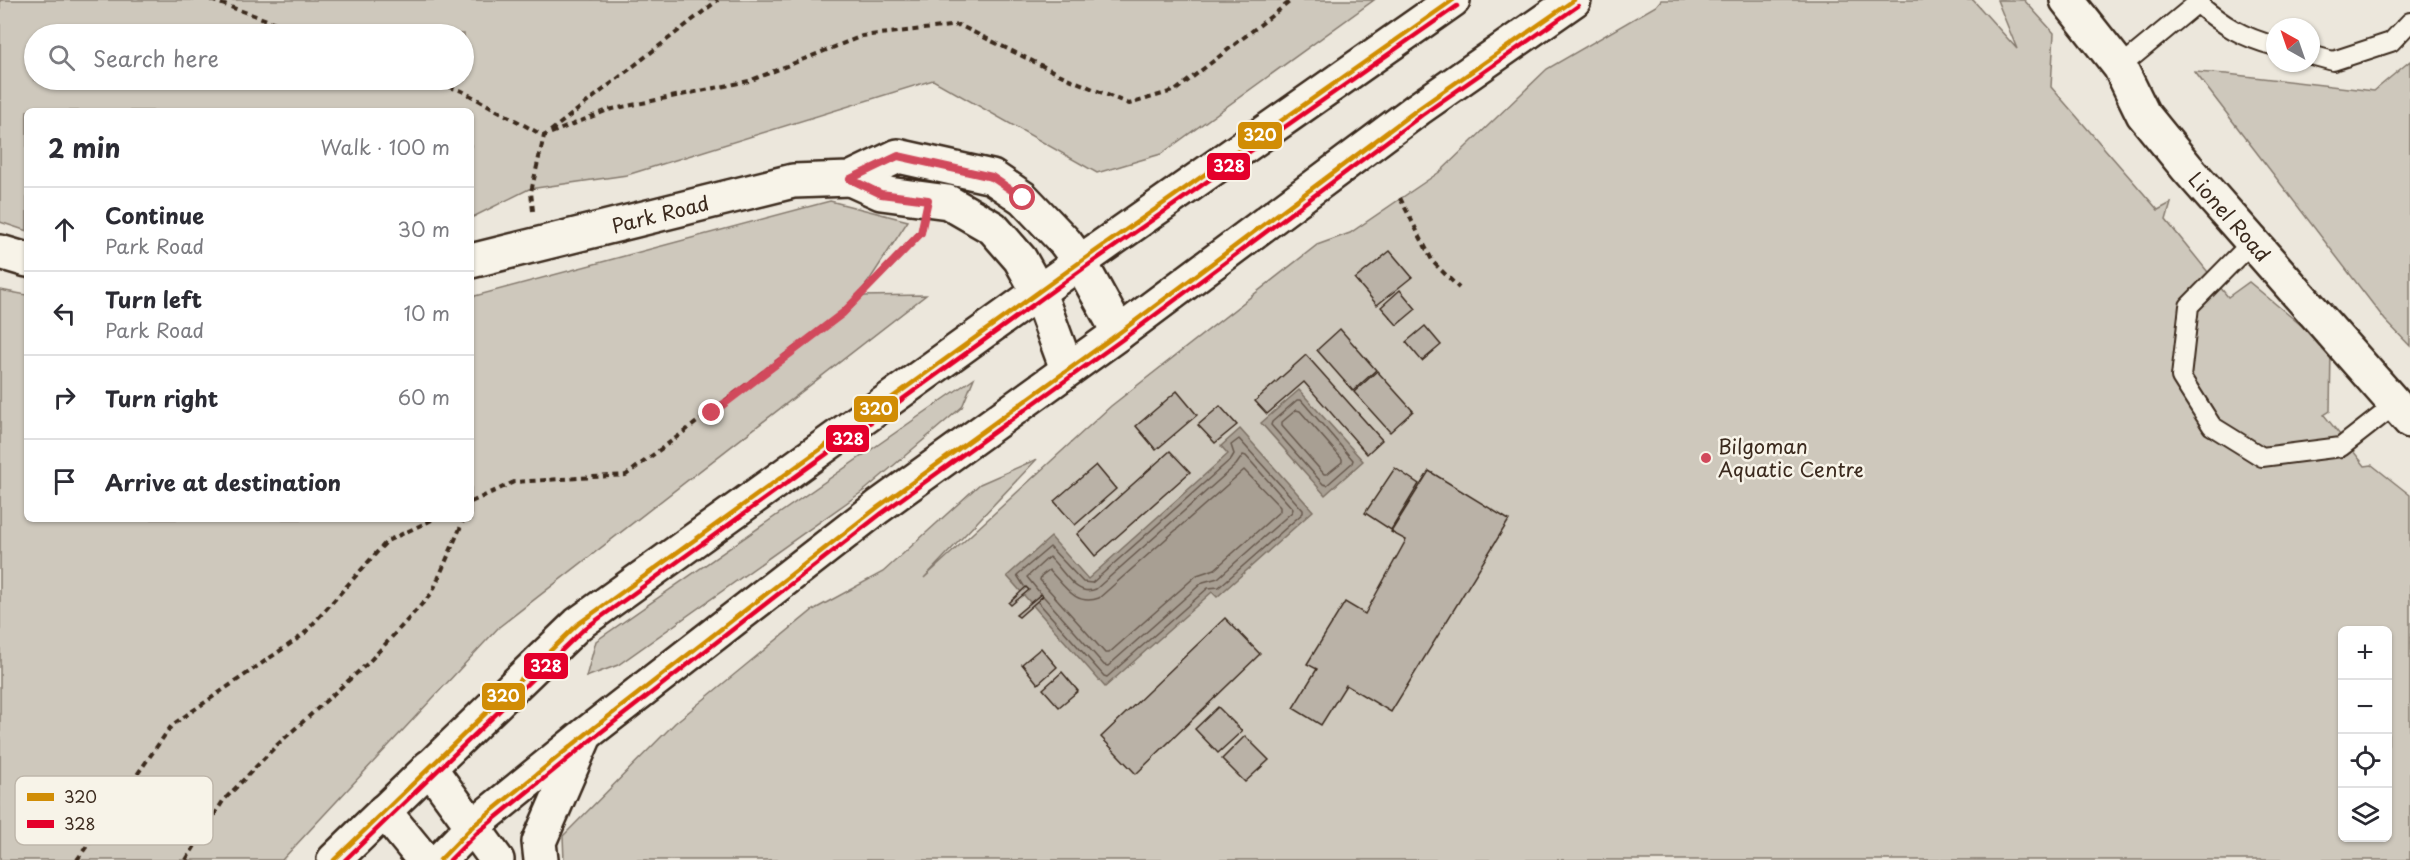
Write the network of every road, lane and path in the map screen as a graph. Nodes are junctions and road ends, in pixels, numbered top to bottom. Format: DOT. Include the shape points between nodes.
graph roads {
  1 [pos="211,0"];
  2 [pos="717,0"];
  3 [pos="1292,0"];
  4 [pos="1453,0"];
  5 [pos="1574,0"];
  6 [pos="2067,0"];
  7 [pos="2200,2"];
  8 [pos="2410,22"];
  9 [pos="278,24"];
  10 [pos="2266,43"];
  11 [pos="2320,57"];
  12 [pos="2121,67"];
  13 [pos="456,90"];
  14 [pos="544,136"];
  15 [pos="850,179"];
  16 [pos="1400,198"];
  17 [pos="928,200"];
  18 [pos="2253,241"];
  19 [pos="536,244"];
  20 [pos="0,252"];
  21 [pos="24,259"];
  22 [pos="474,260"];
  23 [pos="1080,262"];
  24 [pos="1459,288"];
  25 [pos="1039,292"];
  26 [pos="1119,333"];
  27 [pos="1067,369"];
  28 [pos="2403,412"];
  29 [pos="474,501"];
  30 [pos="428,522"];
  31 [pos="463,522"];
  32 [pos="586,734"];
  33 [pos="429,767"];
  34 [pos="136,776"];
  35 [pos="384,811"];
  36 [pos="213,818"];
  37 [pos="473,826"];
  38 [pos="88,845"];
  39 [pos="196,845"];
  40 [pos="77,860"];
  41 [pos="186,860"];
  42 [pos="334,860"];
  43 [pos="424,860"];
  44 [pos="440,860"];
  45 [pos="497,860"];
  46 [pos="541,860"];
  1 -- 9 [label="path"];
  2 -- 14 [label="path"];
  3 -- 14 [label="path" via="1176,90 1129,104 959,25 862,36 749,81 608,110"];
  4 -- 23 [label="main road"];
  5 -- 26 [label="main road" via="1418,109"];
  6 -- 12 [label="main road, Lionel Road"];
  7 -- 10 [label="lane" via="2223,25"];
  7 -- 12 [label="lane"];
  8 -- 11 [label="lane" via="2391,42 2333,61"];
  12 -- 18 [label="main road, Lionel Road" via="2143,114"];
  13 -- 14 [label="path"];
  14 -- 19 [label="path" via="531,192"];
  15 -- 17 [label="main road, Park Road" via="881,194"];
  15 -- 19 [label="main road, Park Road" via="793,181"];
  15 -- 23 [label="main road, Park Road" via="898,156 992,177 1023,198"];
  16 -- 24 [label="path" via="1433,262"];
  17 -- 25 [label="main road, Park Road" via="948,202 993,228 1020,259"];
  17 -- 29 [label="path" via="921,233 843,313 626,475 514,482"];
  18 -- 28 [label="main road, Lionel Road"];
  18 -- 28 [label="lane" via="2189,306 2181,377 2212,426 2262,457 2342,447"];
  19 -- 22 [label="main road, Park Road"];
  20 -- 21 [label="main road"];
  23 -- 25 [label="main road"];
  23 -- 26 [label="main road, Park Road"];
  25 -- 27 [label="main road, Park Road"];
  25 -- 33 [label="main road" via="578,624"];
  26 -- 27 [label="main road"];
  27 -- 32 [label="main road" via="878,507"];
  30 -- 34 [label="path" via="387,541 303,635 172,725"];
  31 -- 36 [label="path" via="432,593 368,663 277,745"];
  32 -- 37 [label="main road"];
  32 -- 46 [label="main road" via="540,842"];
  33 -- 35 [label="main road"];
  33 -- 37 [label="main road"];
  35 -- 42 [label="main road"];
  35 -- 43 [label="main road"];
  37 -- 44 [label="main road"];
  37 -- 45 [label="main road"];
  38 -- 40 [label="path"];
  39 -- 41 [label="path"];
}
